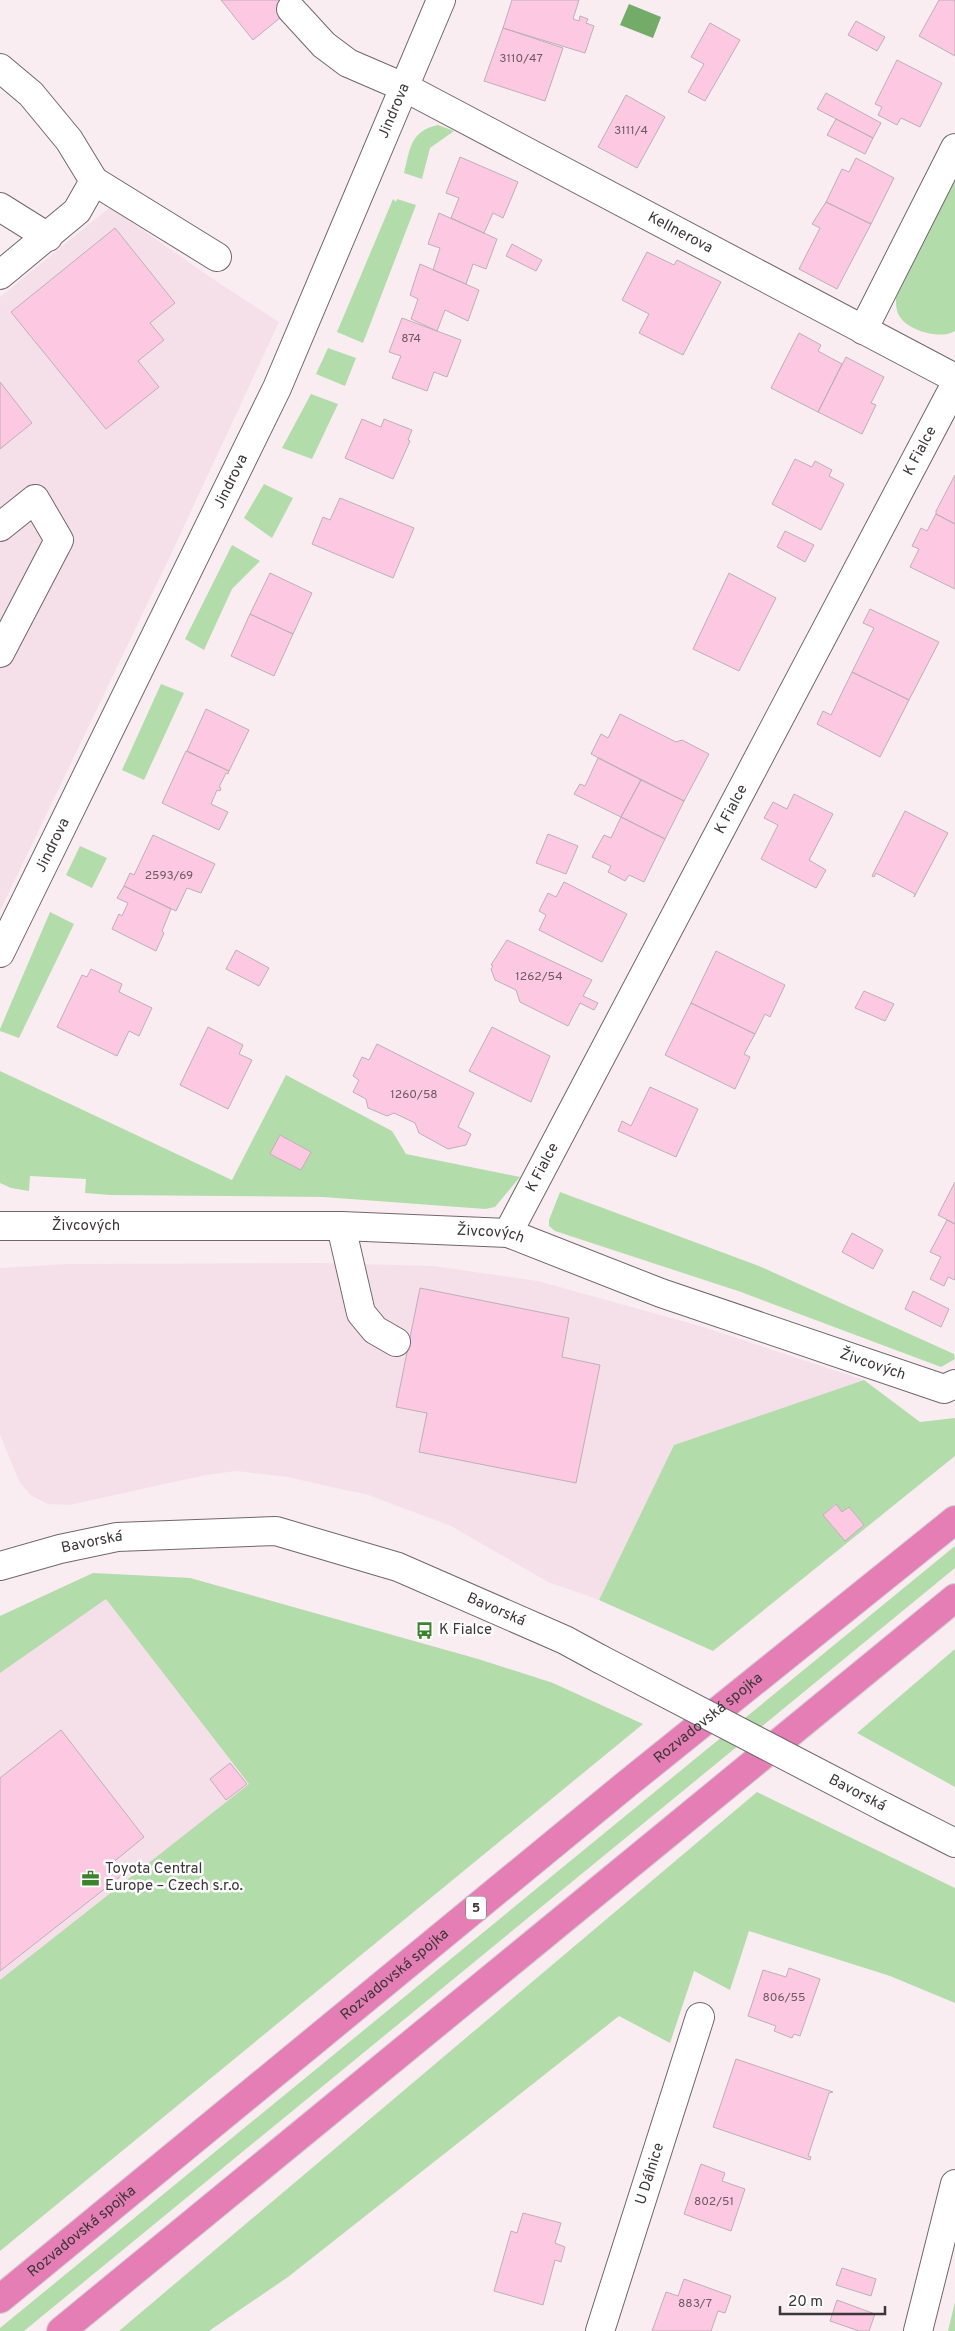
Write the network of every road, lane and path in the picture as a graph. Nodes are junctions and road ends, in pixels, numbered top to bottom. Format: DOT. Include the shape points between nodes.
graph roads {
  1 [pos="441,0"];
  2 [pos="291,9"];
  3 [pos="0,68"];
  4 [pos="406,88"];
  5 [pos="955,148"];
  6 [pos="94,181"];
  7 [pos="0,207"];
  8 [pos="48,237"];
  9 [pos="217,257"];
  10 [pos="0,274"];
  11 [pos="863,330"];
  12 [pos="955,378"];
  13 [pos="955,385"];
  14 [pos="0,527"];
  15 [pos="0,653"];
  16 [pos="0,953"];
  17 [pos="0,1226"];
  18 [pos="341,1226"];
  19 [pos="508,1233"];
  20 [pos="396,1342"];
  21 [pos="955,1384"];
  22 [pos="955,1520"];
  23 [pos="1,1562"];
  24 [pos="955,1598"];
  25 [pos="955,1843"];
  26 [pos="700,2016"];
  27 [pos="955,2184"];
  28 [pos="0,2299"];
  29 [pos="61,2331"];
  30 [pos="600,2331"];
  31 [pos="918,2331"];
  1 -- 4 [label="street, Jindrova"];
  2 -- 4 [label="street, Kellnerova" via="324,45 348,63"];
  3 -- 6 [label="street" via="31,94 69,140"];
  4 -- 11 [label="street, Kellnerova"];
  4 -- 16 [label="street, Jindrova" via="277,388"];
  5 -- 11 [label="street"];
  6 -- 8 [label="street" via="77,211"];
  6 -- 9 [label="street"];
  7 -- 8 [label="street"];
  8 -- 10 [label="street"];
  11 -- 12 [label="street, Kellnerova"];
  13 -- 19 [label="street, K Fialce"];
  14 -- 15 [label="street" via="35,499 59,540"];
  17 -- 18 [label="street, Živcových"];
  18 -- 19 [label="street, Živcových"];
  18 -- 20 [label="street" via="362,1313 375,1330"];
  19 -- 21 [label="street, Živcových" via="661,1293 944,1389"];
  22 -- 28 [label="highway, Rozvadovská spojka / 5" via="628,1783"];
  23 -- 25 [label="street, Bavorská, bridge" via="117,1537 276,1531 398,1567 558,1637"];
  24 -- 29 [label="highway"];
  26 -- 30 [label="street, U Dálnice"];
  27 -- 31 [label="street"];
}
